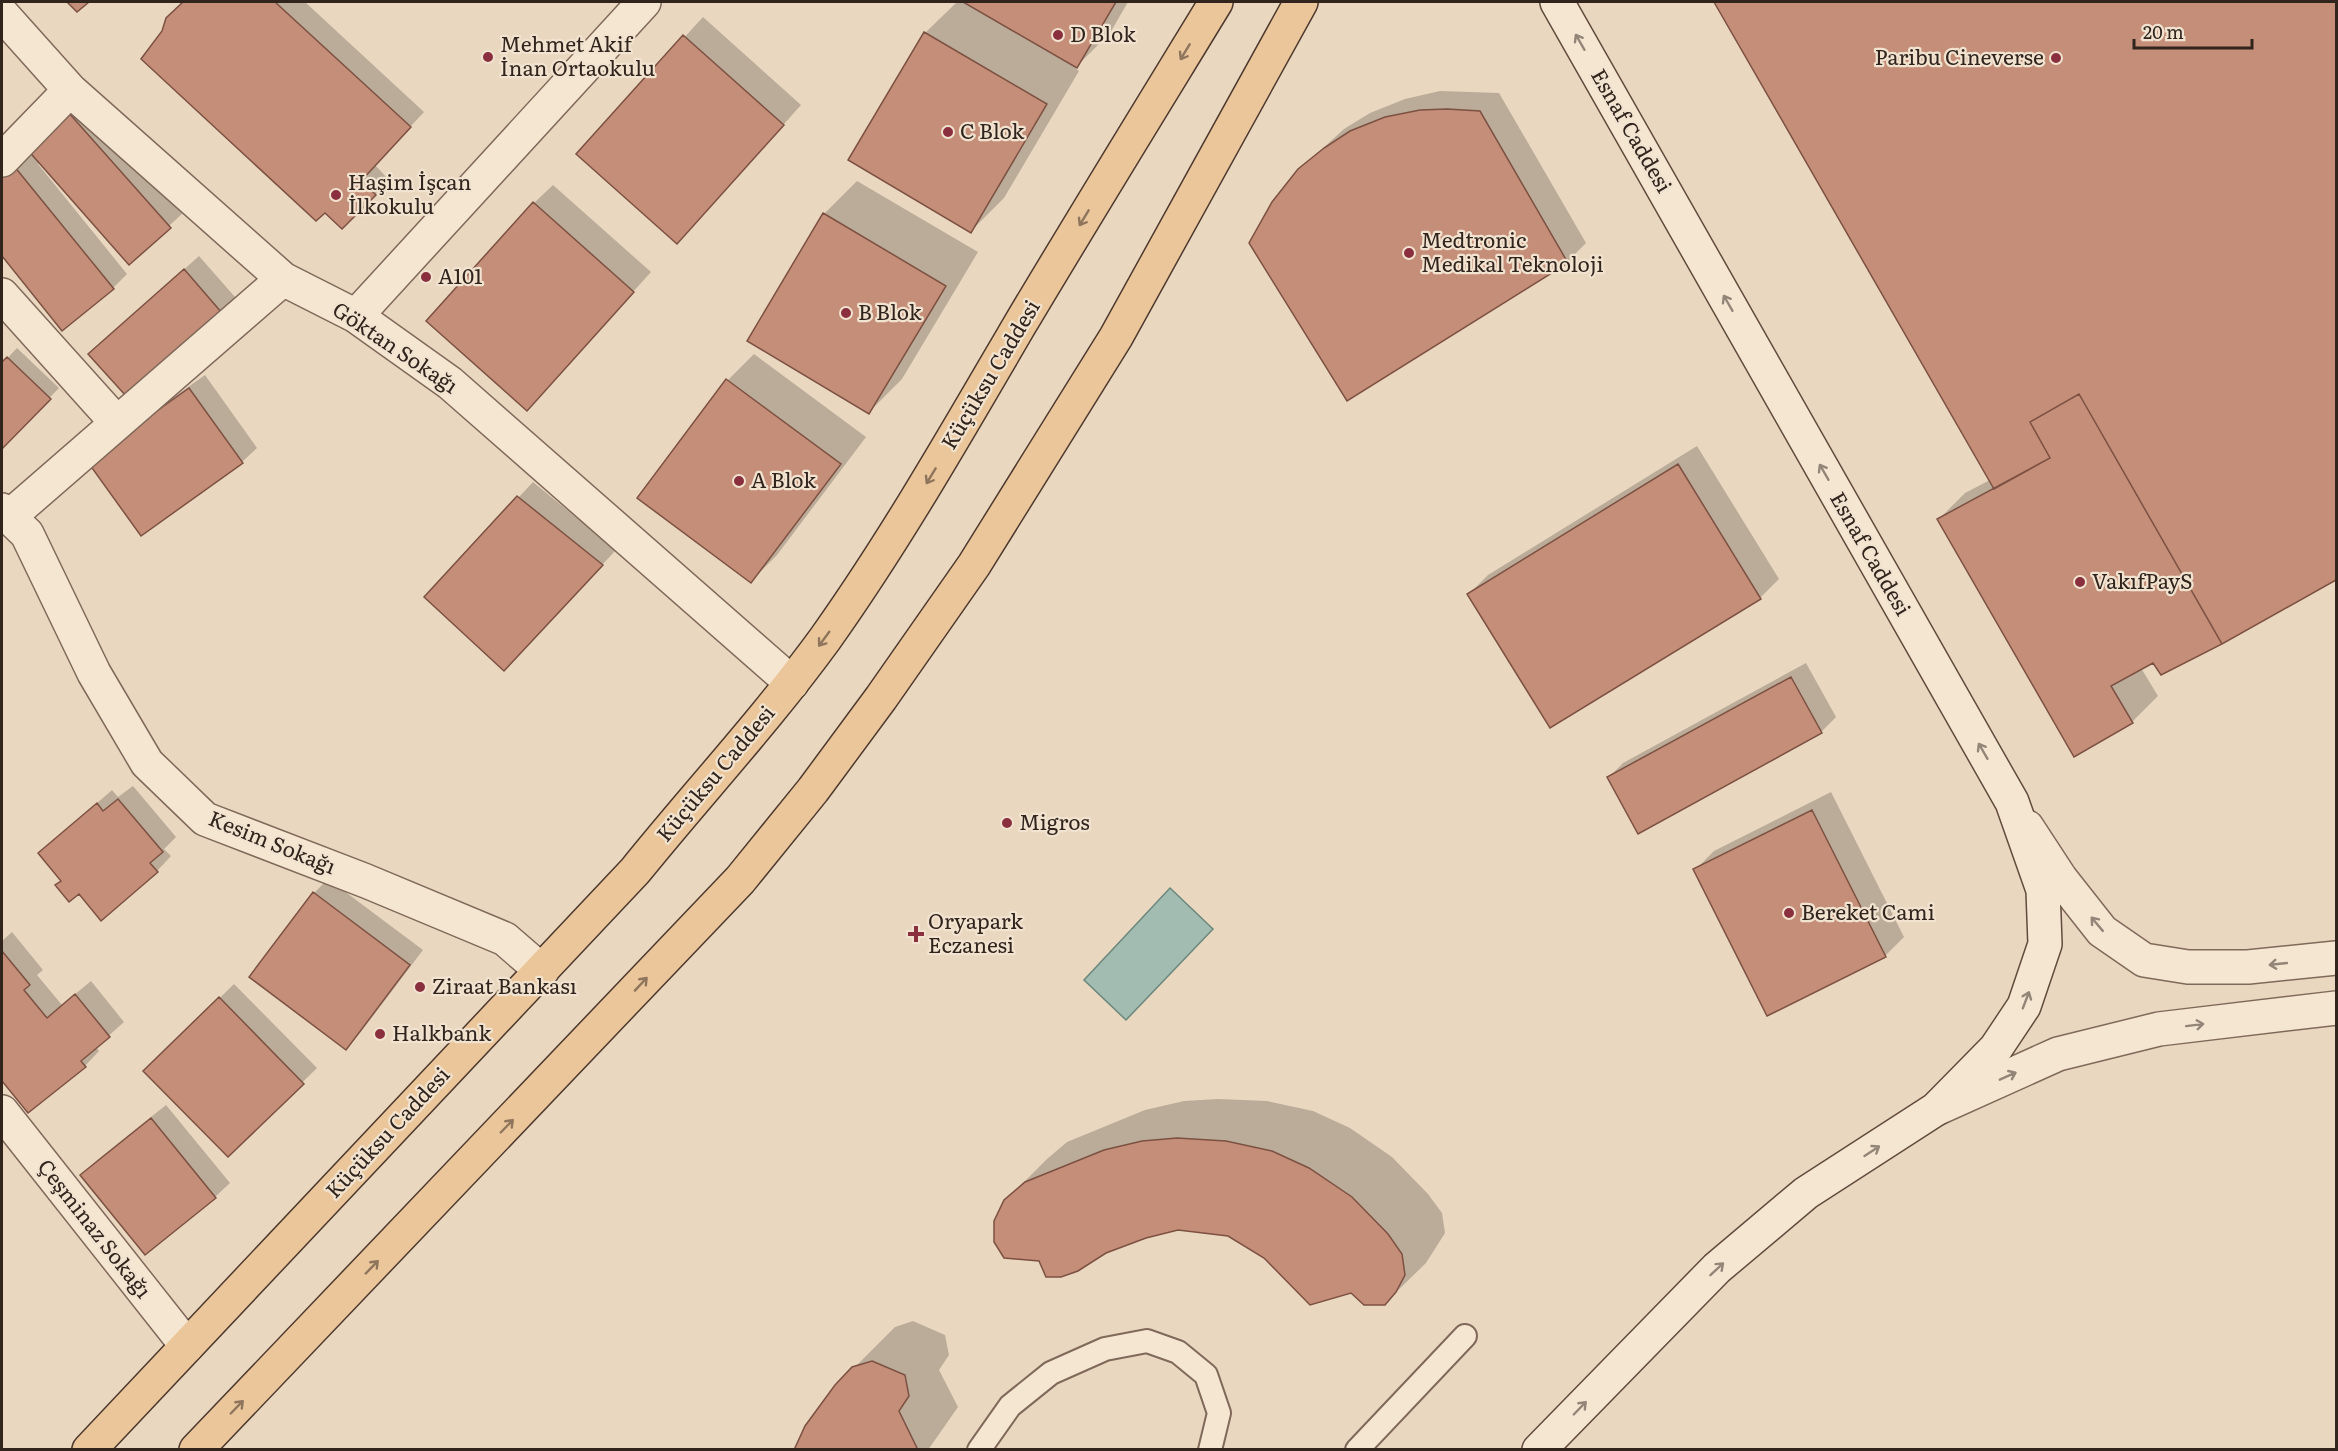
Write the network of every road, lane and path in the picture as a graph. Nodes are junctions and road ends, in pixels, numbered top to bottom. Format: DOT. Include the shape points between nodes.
graph roads {
  1 [pos="644,2"];
  2 [pos="1216,2"];
  3 [pos="1301,2"];
  4 [pos="1557,2"];
  5 [pos="2,14"];
  6 [pos="70,90"];
  7 [pos="2,160"];
  8 [pos="283,279"];
  9 [pos="2,295"];
  10 [pos="356,316"];
  11 [pos="117,423"];
  12 [pos="5,513"];
  13 [pos="792,682"];
  14 [pos="2012,802"];
  15 [pos="2337,958"];
  16 [pos="542,971"];
  17 [pos="2337,1008"];
  18 [pos="1936,1109"];
  19 [pos="2,1112"];
  20 [pos="1465,1336"];
  21 [pos="187,1346"];
  22 [pos="1218,1447"];
  23 [pos="89,1449"];
  24 [pos="196,1449"];
  25 [pos="979,1449"];
  26 [pos="1357,1449"];
  27 [pos="1539,1449"];
  1 -- 10 [label="street"];
  2 -- 13 [label="main road, Küçüksu Caddesi, one-way" via="905,519"];
  24 -- 3 [label="main road, one-way" via="740,880 813,790 974,565 1116,337"];
  14 -- 4 [label="street, Esnaf Caddesi, one-way"];
  5 -- 6 [label="street, Göktan Sokağı"];
  6 -- 7 [label="street"];
  6 -- 8 [label="street, Göktan Sokağı"];
  8 -- 10 [label="street, Göktan Sokağı"];
  8 -- 11 [label="street"];
  9 -- 11 [label="street"];
  10 -- 13 [label="street, Göktan Sokağı" via="450,382"];
  11 -- 12 [label="street"];
  12 -- 16 [label="street, Kesim Sokağı" via="27,534 94,673 147,763 205,819 505,939"];
  13 -- 16 [label="main road, Küçüksu Caddesi" via="635,871"];
  15 -- 14 [label="street, one-way" via="2248,967 2188,967 2144,960 2102,930 2061,879"];
  18 -- 14 [label="street, Esnaf Caddesi, one-way" via="1996,1048 2024,1006 2045,944 2043,890"];
  16 -- 21 [label="main road, Küçüksu Caddesi"];
  18 -- 17 [label="street, one-way" via="2058,1053 2159,1029"];
  27 -- 18 [label="street, one-way" via="1717,1268 1806,1193"];
  19 -- 21 [label="street, Çeşminaz Sokağı"];
  20 -- 26 [label="lane"];
  21 -- 23 [label="main road, Küçüksu Caddesi"];
  22 -- 25 [label="lane" via="1219,1413 1206,1375 1178,1352 1147,1341 1104,1349 1051,1372 1010,1406"];
}
